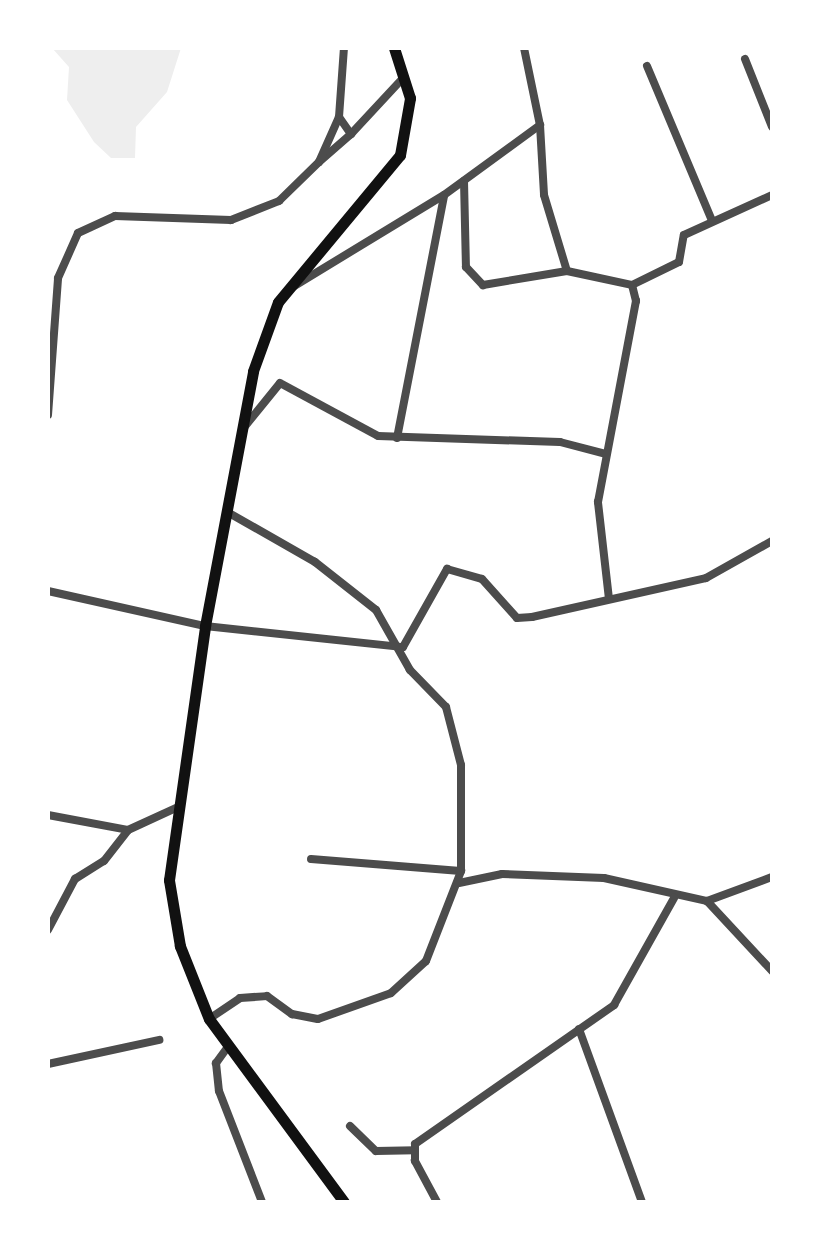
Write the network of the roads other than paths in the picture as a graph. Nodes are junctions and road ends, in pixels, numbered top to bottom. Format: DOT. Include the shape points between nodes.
graph roads {
  1 [pos="344,48"];
  2 [pos="394,48"];
  3 [pos="524,48"];
  4 [pos="745,59"];
  5 [pos="647,66"];
  6 [pos="405,76"];
  7 [pos="339,117"];
  8 [pos="540,125"];
  9 [pos="772,127"];
  10 [pos="351,134"];
  11 [pos="319,162"];
  12 [pos="464,181"];
  13 [pos="444,195"];
  14 [pos="772,195"];
  15 [pos="712,221"];
  16 [pos="567,271"];
  17 [pos="632,285"];
  18 [pos="290,288"];
  19 [pos="48,415"];
  20 [pos="239,433"];
  21 [pos="397,438"];
  22 [pos="606,454"];
  23 [pos="229,513"];
  24 [pos="772,541"];
  25 [pos="48,591"];
  26 [pos="609,599"];
  27 [pos="205,626"];
  28 [pos="403,647"];
  29 [pos="176,808"];
  30 [pos="48,815"];
  31 [pos="128,830"];
  32 [pos="311,859"];
  33 [pos="461,871"];
  34 [pos="772,877"];
  35 [pos="459,883"];
  36 [pos="674,898"];
  37 [pos="707,901"];
  38 [pos="48,930"];
  39 [pos="772,971"];
  40 [pos="209,1019"];
  41 [pos="579,1029"];
  42 [pos="159,1040"];
  43 [pos="227,1048"];
  44 [pos="48,1064"];
  45 [pos="350,1126"];
  46 [pos="415,1150"];
  47 [pos="262,1202"];
  48 [pos="344,1202"];
  49 [pos="437,1202"];
  50 [pos="642,1202"];
  1 -- 7 [label="street"];
  2 -- 6 [label="main road"];
  3 -- 8 [label="street"];
  4 -- 9 [label="street"];
  5 -- 15 [label="street"];
  6 -- 10 [label="street"];
  6 -- 18 [label="main road" via="409,121 389,175"];
  7 -- 10 [label="street"];
  7 -- 11 [label="street"];
  8 -- 12 [label="street"];
  8 -- 16 [label="street" via="544,195"];
  10 -- 11 [label="street"];
  11 -- 19 [label="street" via="279,201 253,215 212,221 136,213 94,221 78,233 58,278"];
  12 -- 13 [label="street"];
  12 -- 16 [label="street" via="466,267 483,285"];
  13 -- 18 [label="street"];
  13 -- 21 [label="street"];
  14 -- 15 [label="street"];
  15 -- 17 [label="street" via="684,235 679,262"];
  16 -- 17 [label="street"];
  17 -- 22 [label="street" via="636,301"];
  18 -- 20 [label="main road" via="270,321"];
  20 -- 21 [label="street" via="260,416 280,383 370,432"];
  20 -- 23 [label="main road"];
  21 -- 22 [label="street" via="548,441"];
  22 -- 26 [label="street" via="596,537"];
  23 -- 27 [label="main road"];
  23 -- 28 [label="street" via="334,575 376,610"];
  24 -- 26 [label="street" via="706,578"];
  25 -- 27 [label="street"];
  26 -- 28 [label="street" via="517,618 482,579 447,569"];
  27 -- 28 [label="street"];
  27 -- 29 [label="main road"];
  28 -- 33 [label="street" via="410,670 446,707 456,737"];
  29 -- 31 [label="street"];
  29 -- 40 [label="main road" via="173,911"];
  30 -- 31 [label="street"];
  31 -- 38 [label="street" via="104,861 68,887"];
  32 -- 33 [label="street"];
  33 -- 35 [label="street"];
  34 -- 37 [label="street"];
  35 -- 36 [label="street" via="502,874 604,878"];
  35 -- 40 [label="street" via="426,961 391,993 318,1019 292,1014 267,996 240,998"];
  36 -- 37 [label="street"];
  36 -- 41 [label="street" via="621,995"];
  37 -- 39 [label="street"];
  40 -- 43 [label="main road"];
  41 -- 46 [label="street"];
  41 -- 50 [label="street"];
  42 -- 44 [label="street"];
  43 -- 47 [label="street" via="216,1063 219,1091"];
  43 -- 48 [label="main road"];
  45 -- 46 [label="street" via="376,1151"];
  46 -- 49 [label="street"];
}
